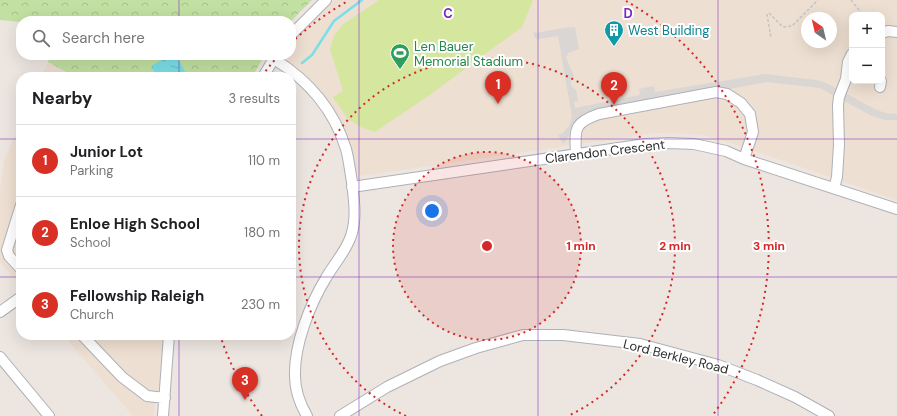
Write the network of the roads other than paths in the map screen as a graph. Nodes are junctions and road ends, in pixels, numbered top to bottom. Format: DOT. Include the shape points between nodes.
graph roads {
  1 [pos="326,0"];
  2 [pos="296,30"];
  3 [pos="885,32"];
  4 [pos="897,32"];
  5 [pos="273,60"];
  6 [pos="279,60"];
  7 [pos="849,60"];
  8 [pos="266,72"];
  9 [pos="293,72"];
  10 [pos="296,75"];
  11 [pos="576,154"];
  12 [pos="744,159"];
  13 [pos="352,188"];
  14 [pos="834,188"];
  15 [pos="897,209"];
  16 [pos="16,222"];
  17 [pos="16,264"];
  18 [pos="16,301"];
  19 [pos="0,312"];
  20 [pos="87,340"];
  21 [pos="169,340"];
  22 [pos="0,357"];
  23 [pos="165,398"];
  24 [pos="49,416"];
  25 [pos="163,416"];
  26 [pos="307,416"];
  27 [pos="340,416"];
  28 [pos="829,416"];
  1 -- 2 [label="street"];
  3 -- 4 [label="street"];
  5 -- 8 [label="street"];
  6 -- 9 [label="street"];
  7 -- 14 [label="street" via="838,105 839,145"];
  10 -- 13 [label="street" via="313,90 329,112 340,134 346,150"];
  11 -- 12 [label="street, Clarendon Crescent" via="669,143 694,144"];
  11 -- 12 [label="street" via="575,133 585,119 598,114 716,92 728,94 741,103 750,114 753,132"];
  11 -- 13 [label="street, Clarendon Crescent"];
  12 -- 14 [label="street, Clarendon Crescent"];
  13 -- 26 [label="street" via="355,218 350,238 321,286 306,322 296,357 297,389"];
  14 -- 15 [label="street, Clarendon Crescent"];
  16 -- 17 [label="street" via="7,250"];
  18 -- 19 [label="street"];
  20 -- 23 [label="street" via="122,377 147,396"];
  21 -- 23 [label="street"];
  22 -- 24 [label="street"];
  23 -- 25 [label="street"];
  27 -- 28 [label="street, Lord Berkley Road" via="440,361 523,335 563,335 640,344 718,365 795,397"];
}
